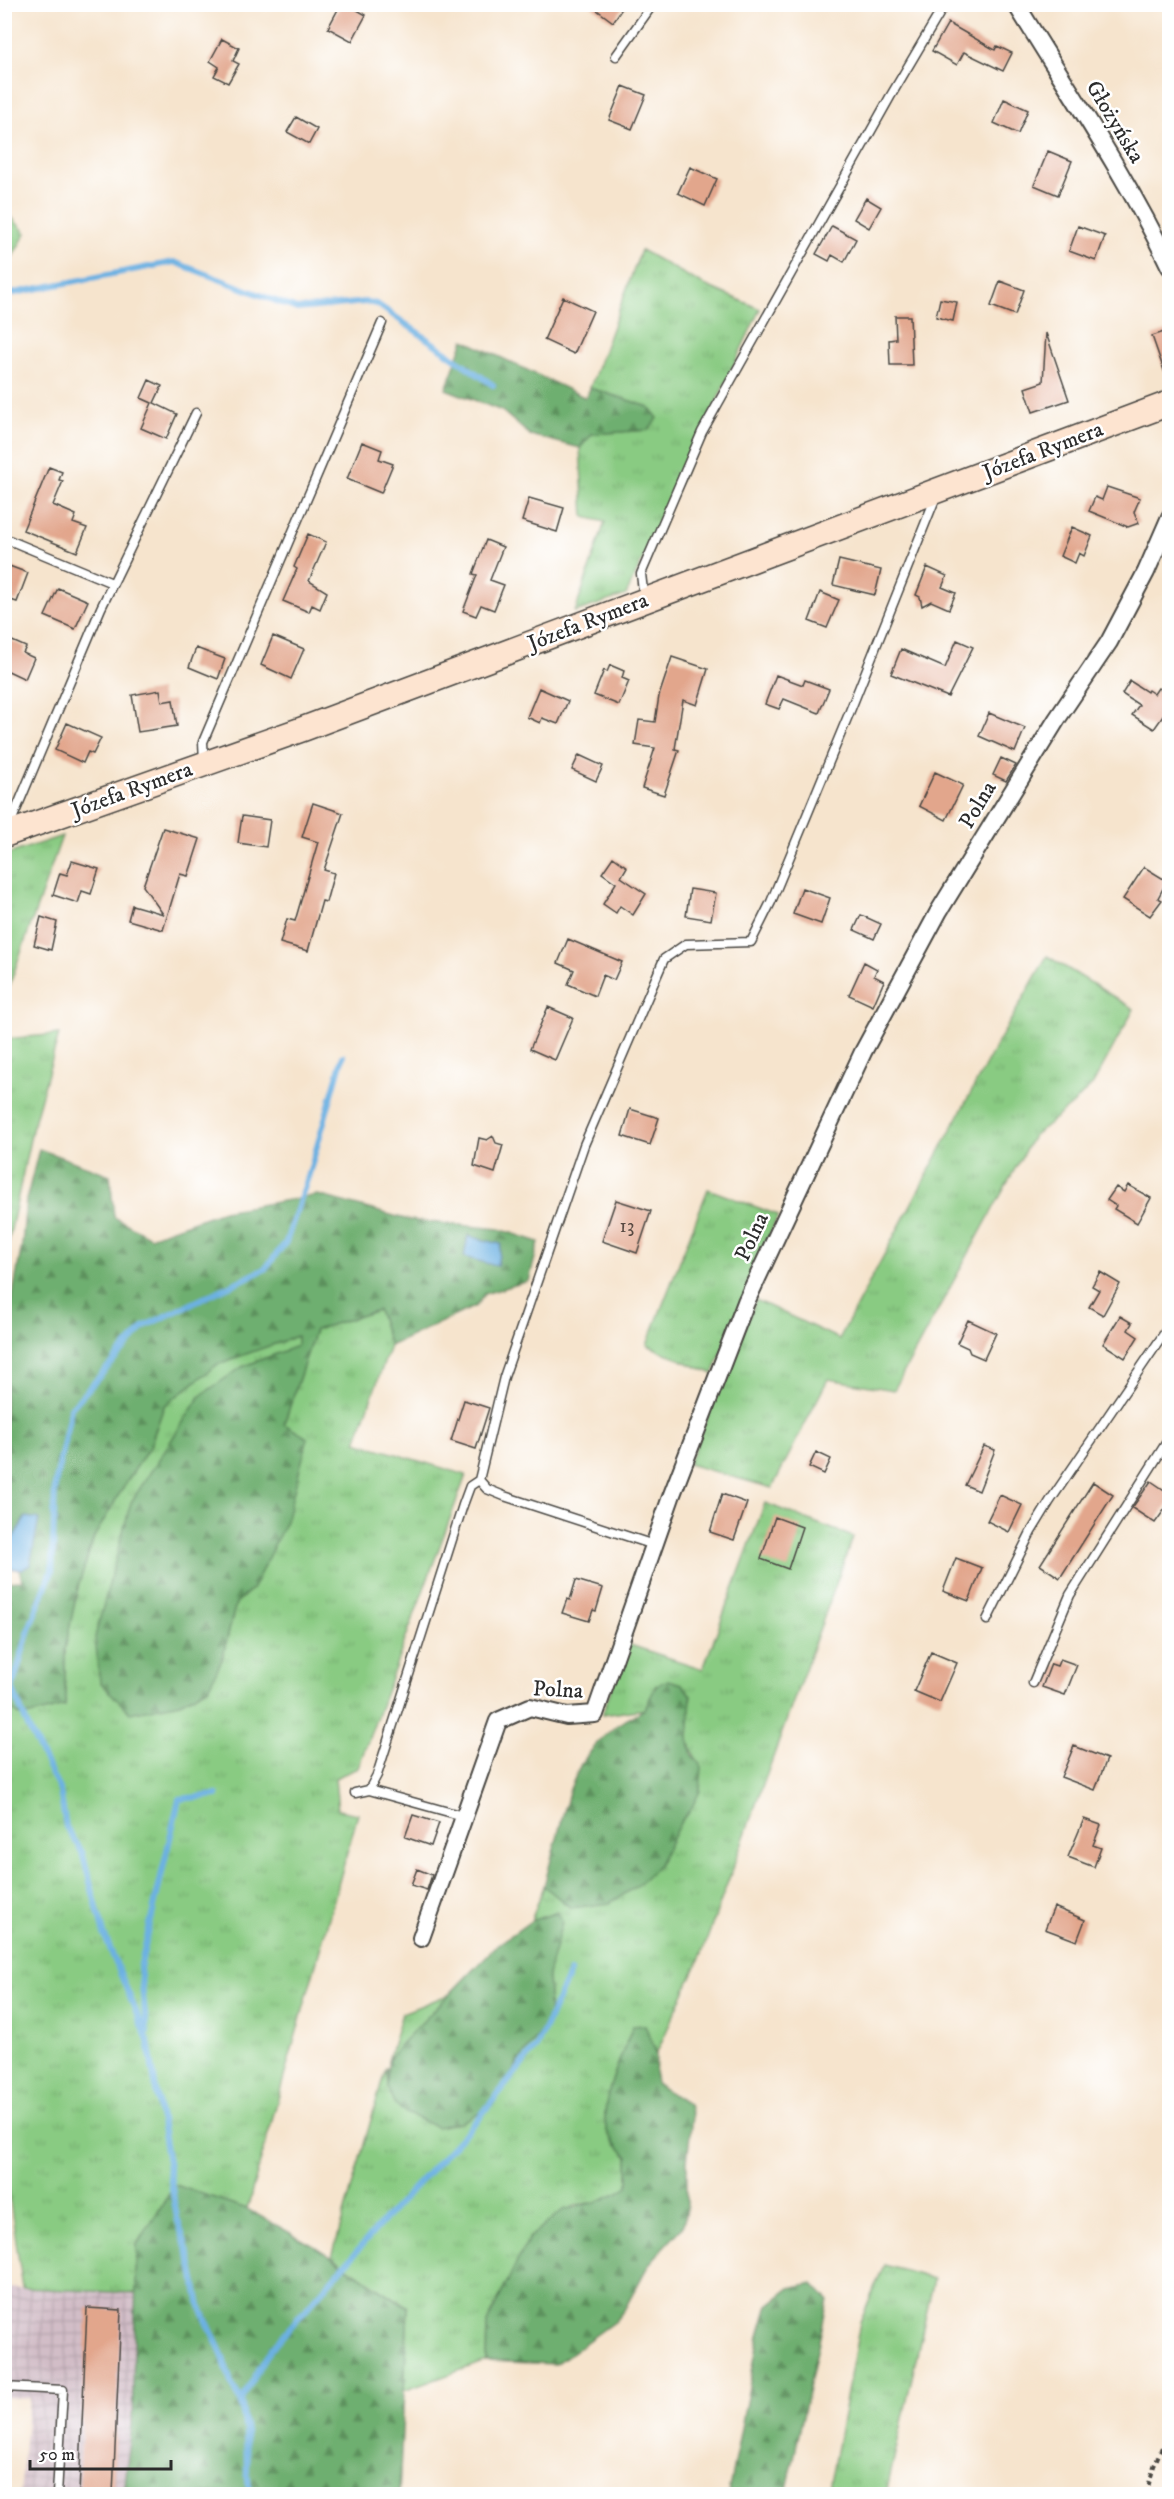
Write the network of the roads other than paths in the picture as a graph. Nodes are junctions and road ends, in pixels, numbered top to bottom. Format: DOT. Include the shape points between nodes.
graph roads {
  1 [pos="653,4"];
  2 [pos="945,4"];
  3 [pos="1016,4"];
  4 [pos="616,56"];
  5 [pos="1170,267"];
  6 [pos="382,323"];
  7 [pos="1170,403"];
  8 [pos="196,413"];
  9 [pos="938,491"];
  10 [pos="1170,517"];
  11 [pos="4,538"];
  12 [pos="112,583"];
  13 [pos="645,601"];
  14 [pos="204,764"];
  15 [pos="5,835"];
  16 [pos="1170,1325"];
  17 [pos="1170,1437"];
  18 [pos="478,1480"];
  19 [pos="654,1545"];
  20 [pos="987,1620"];
  21 [pos="1033,1683"];
  22 [pos="369,1790"];
  23 [pos="356,1793"];
  24 [pos="463,1816"];
  25 [pos="421,1938"];
  26 [pos="4,2387"];
  27 [pos="57,2494"];
  1 -- 4 [label="lane"];
  2 -- 13 [label="lane" via="702,432 641,574"];
  3 -- 5 [label="street, Głożyńska" via="1128,186"];
  6 -- 14 [label="lane" via="203,742"];
  7 -- 9 [label="street, Józefa Rymera"];
  8 -- 12 [label="lane"];
  9 -- 13 [label="street, Józefa Rymera"];
  9 -- 18 [label="lane" via="839,738 751,942 686,944 664,959 584,1145 504,1377"];
  10 -- 19 [label="street, Polna" via="1109,642 939,911 863,1052 746,1302"];
  11 -- 12 [label="lane"];
  12 -- 15 [label="lane"];
  13 -- 14 [label="street, Józefa Rymera"];
  14 -- 15 [label="street, Józefa Rymera"];
  16 -- 20 [label="lane" via="1050,1501"];
  17 -- 21 [label="lane" via="1070,1594"];
  18 -- 19 [label="lane" via="504,1496"];
  18 -- 22 [label="lane" via="470,1486 463,1505"];
  19 -- 24 [label="street, Polna" via="595,1714 567,1716 530,1707 498,1721"];
  22 -- 23 [label="lane"];
  22 -- 24 [label="lane"];
  24 -- 25 [label="street, Polna"];
  26 -- 27 [label="lane" via="63,2390"];
}
